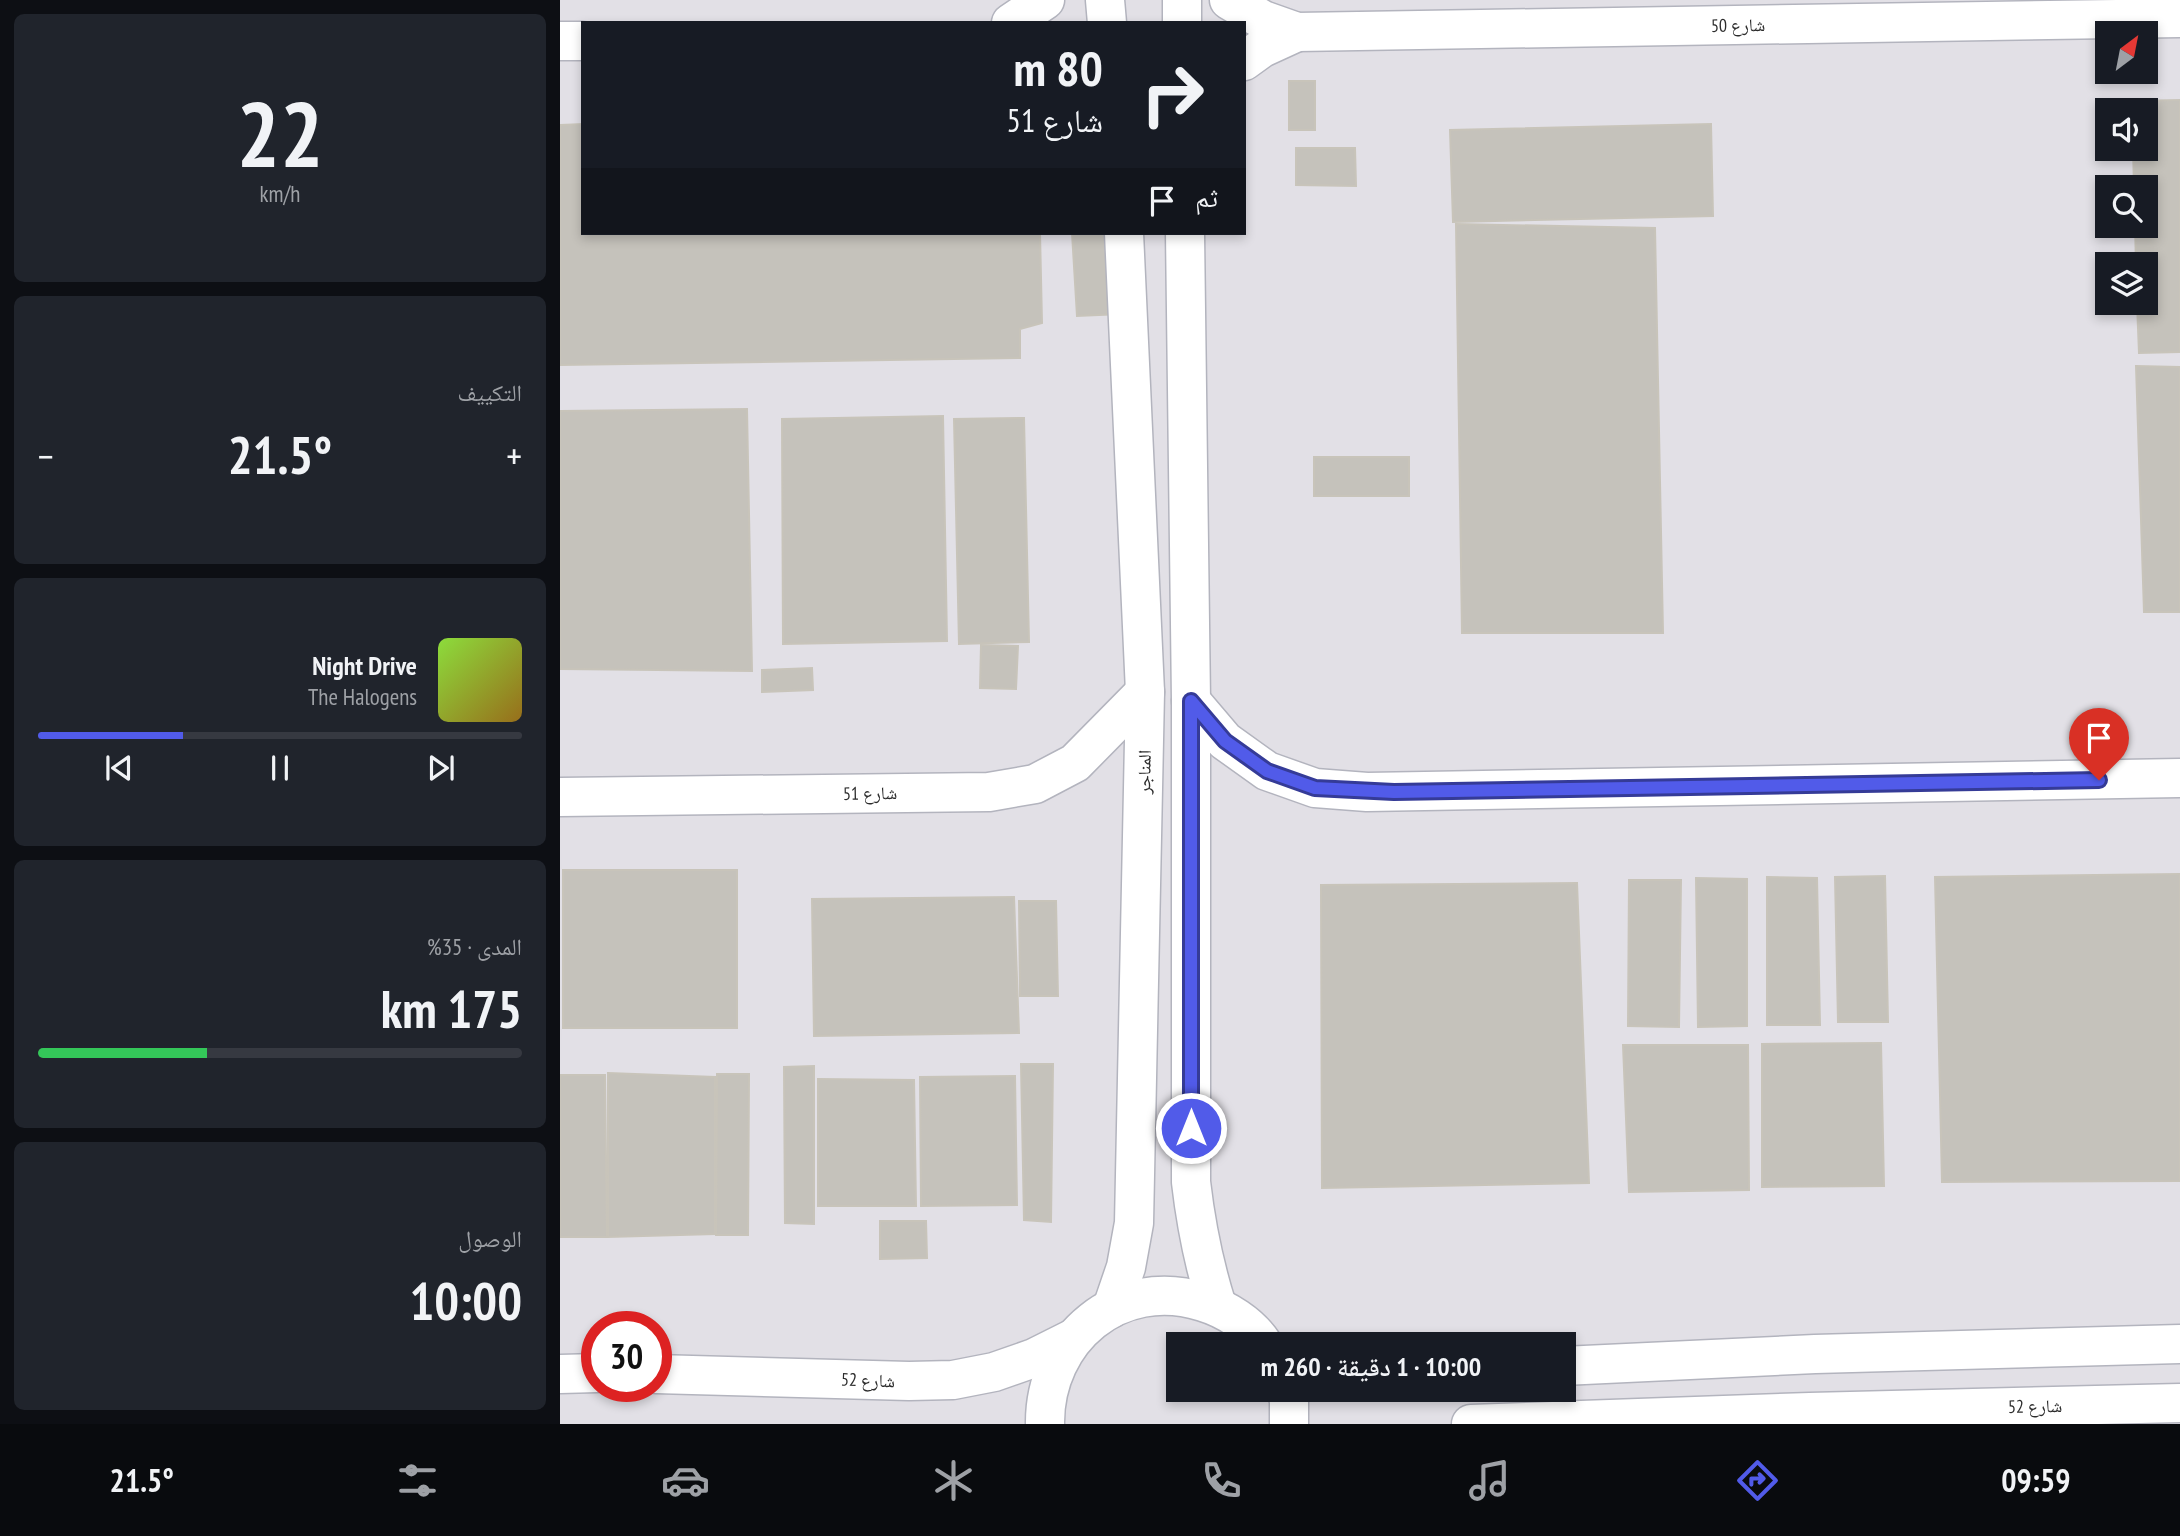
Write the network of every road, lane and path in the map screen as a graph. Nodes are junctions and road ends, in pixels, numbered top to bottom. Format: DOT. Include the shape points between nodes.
graph roads {
  1 [pos="1045,0"];
  2 [pos="1105,0"];
  3 [pos="1182,0"];
  4 [pos="1229,0"];
  5 [pos="2180,18"];
  6 [pos="1014,21"];
  7 [pos="1107,21"];
  8 [pos="1182,21"];
  9 [pos="1297,33"];
  10 [pos="560,41"];
  11 [pos="581,41"];
  12 [pos="1246,60"];
  13 [pos="1124,235"];
  14 [pos="1185,235"];
  15 [pos="1145,692"];
  16 [pos="1191,701"];
  17 [pos="2180,778"];
  18 [pos="560,797"];
  19 [pos="1217,1306"];
  20 [pos="1112,1308"];
  21 [pos="1254,1332"];
  22 [pos="1072,1339"];
  23 [pos="2180,1344"];
  24 [pos="1576,1365"];
  25 [pos="581,1373"];
  26 [pos="560,1374"];
  27 [pos="672,1374"];
  28 [pos="1289,1402"];
  29 [pos="2180,1403"];
  30 [pos="1045,1424"];
  31 [pos="1289,1424"];
  32 [pos="1471,1424"];
  1 -- 6 [label="street"];
  2 -- 7 [label="street"];
  3 -- 8 [label="street"];
  4 -- 9 [label="street, شارع 50"];
  5 -- 9 [label="street, شارع 50"];
  9 -- 12 [label="street, شارع 50"];
  10 -- 11 [label="street"];
  13 -- 15 [label="street, المناجر"];
  14 -- 16 [label="street"];
  15 -- 18 [label="street, شارع 51" via="1075,763 1035,785 989,792"];
  15 -- 20 [label="street, المناجر" via="1134,1223"];
  16 -- 17 [label="street" via="1225,741 1267,771 1315,788 1367,792"];
  16 -- 19 [label="street" via="1191,1182 1204,1266"];
  19 -- 20 [label="street" via="1164,1295"];
  19 -- 21 [label="street"];
  20 -- 22 [label="street"];
  22 -- 27 [label="street, شارع 52" via="994,1372 953,1380"];
  22 -- 30 [label="street" via="1054,1368"];
  23 -- 24 [label="street"];
  25 -- 26 [label="street"];
  28 -- 31 [label="street"];
  29 -- 32 [label="street, شارع 52"];
}
